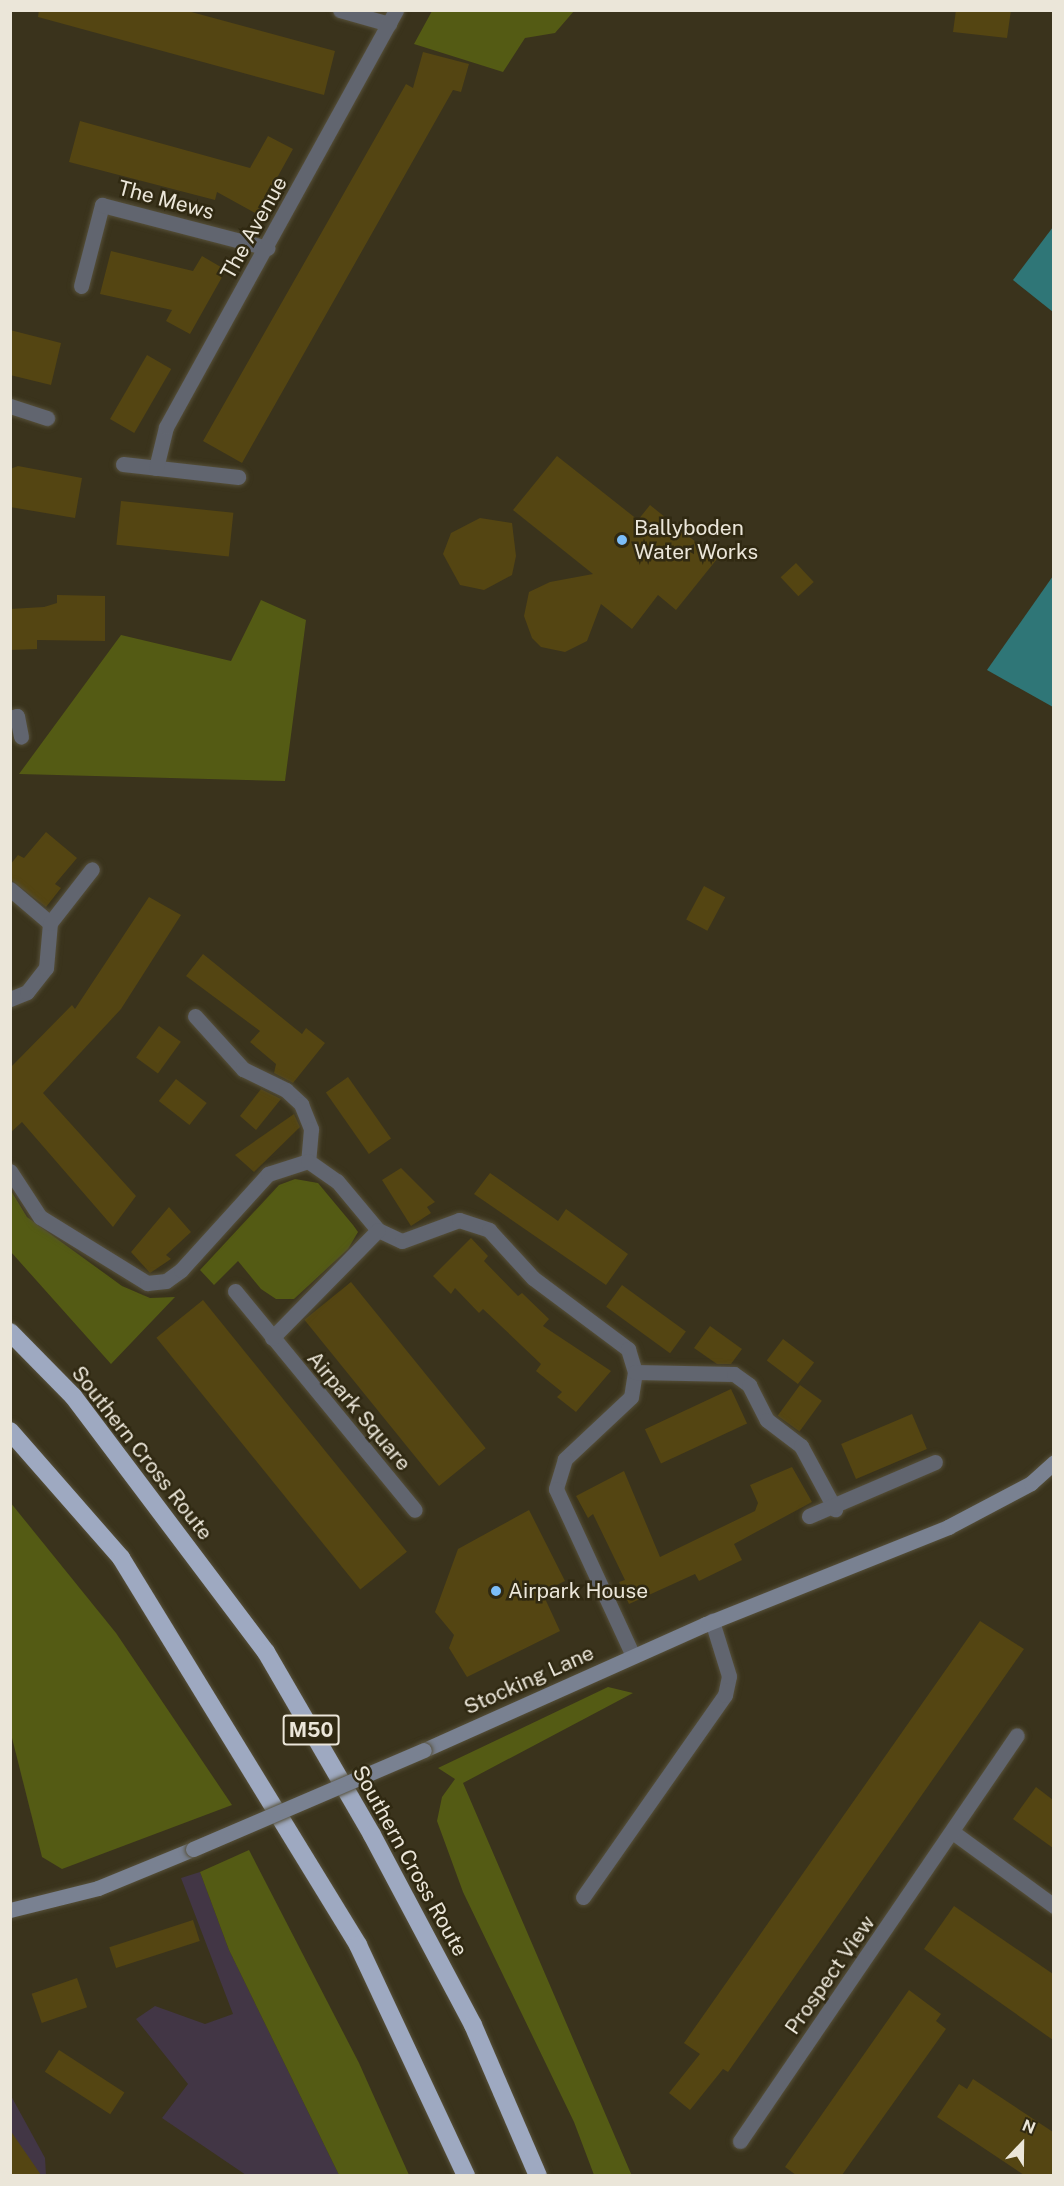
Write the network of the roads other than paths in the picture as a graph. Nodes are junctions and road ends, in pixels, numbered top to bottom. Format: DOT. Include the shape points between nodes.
graph roads {
  1 [pos="340,10"];
  2 [pos="393,17"];
  3 [pos="267,248"];
  4 [pos="81,286"];
  5 [pos="10,406"];
  6 [pos="47,418"];
  7 [pos="123,464"];
  8 [pos="156,468"];
  9 [pos="238,477"];
  10 [pos="10,718"];
  11 [pos="21,737"];
  12 [pos="92,869"];
  13 [pos="10,889"];
  14 [pos="50,922"];
  15 [pos="10,999"];
  16 [pos="195,1016"];
  17 [pos="308,1161"];
  18 [pos="10,1170"];
  19 [pos="378,1230"];
  20 [pos="235,1291"];
  21 [pos="10,1332"];
  22 [pos="272,1338"];
  23 [pos="636,1372"];
  24 [pos="10,1431"];
  25 [pos="935,1462"];
  26 [pos="1053,1462"];
  27 [pos="835,1509"];
  28 [pos="415,1510"];
  29 [pos="809,1516"];
  30 [pos="712,1621"];
  31 [pos="633,1656"];
  32 [pos="1017,1735"];
  33 [pos="954,1833"];
  34 [pos="583,1898"];
  35 [pos="1053,1906"];
  36 [pos="10,1910"];
  37 [pos="740,2141"];
  38 [pos="466,2175"];
  39 [pos="538,2175"];
  1 -- 2 [label="street"];
  2 -- 3 [label="street, The Avenue"];
  3 -- 4 [label="street, The Mews" via="102,204"];
  3 -- 8 [label="street, The Avenue" via="166,427"];
  5 -- 6 [label="street"];
  7 -- 8 [label="street"];
  8 -- 9 [label="street"];
  10 -- 11 [label="street" via="16,716"];
  12 -- 14 [label="street"];
  13 -- 14 [label="street"];
  14 -- 15 [label="street" via="46,968 27,992"];
  16 -- 17 [label="street" via="243,1069 286,1090 302,1104 311,1130"];
  17 -- 18 [label="street" via="268,1174 181,1270 166,1281 147,1283 40,1217"];
  17 -- 19 [label="street" via="337,1181"];
  19 -- 22 [label="street"];
  19 -- 23 [label="street" via="402,1241 459,1220 489,1230 533,1278 628,1350"];
  20 -- 22 [label="street, Airpark Square"];
  21 -- 39 [label="highway, Southern Cross Route / M50" via="73,1396 266,1652 372,1835 473,2025"];
  22 -- 28 [label="street, Airpark Square"];
  23 -- 27 [label="street" via="734,1374 749,1385 767,1420 801,1446"];
  23 -- 31 [label="street" via="631,1397 565,1459 556,1489"];
  24 -- 38 [label="highway" via="121,1558 153,1609 358,1945"];
  25 -- 27 [label="street"];
  26 -- 30 [label="main road, Stocking Lane" via="1031,1483 948,1527"];
  27 -- 29 [label="street"];
  30 -- 31 [label="main road, Stocking Lane"];
  30 -- 34 [label="street" via="729,1676 725,1695"];
  31 -- 36 [label="main road, Stocking Lane, bridge" via="424,1750 98,1888"];
  32 -- 33 [label="street, Prospect View"];
  33 -- 35 [label="street"];
  33 -- 37 [label="street, Prospect View"];
}
